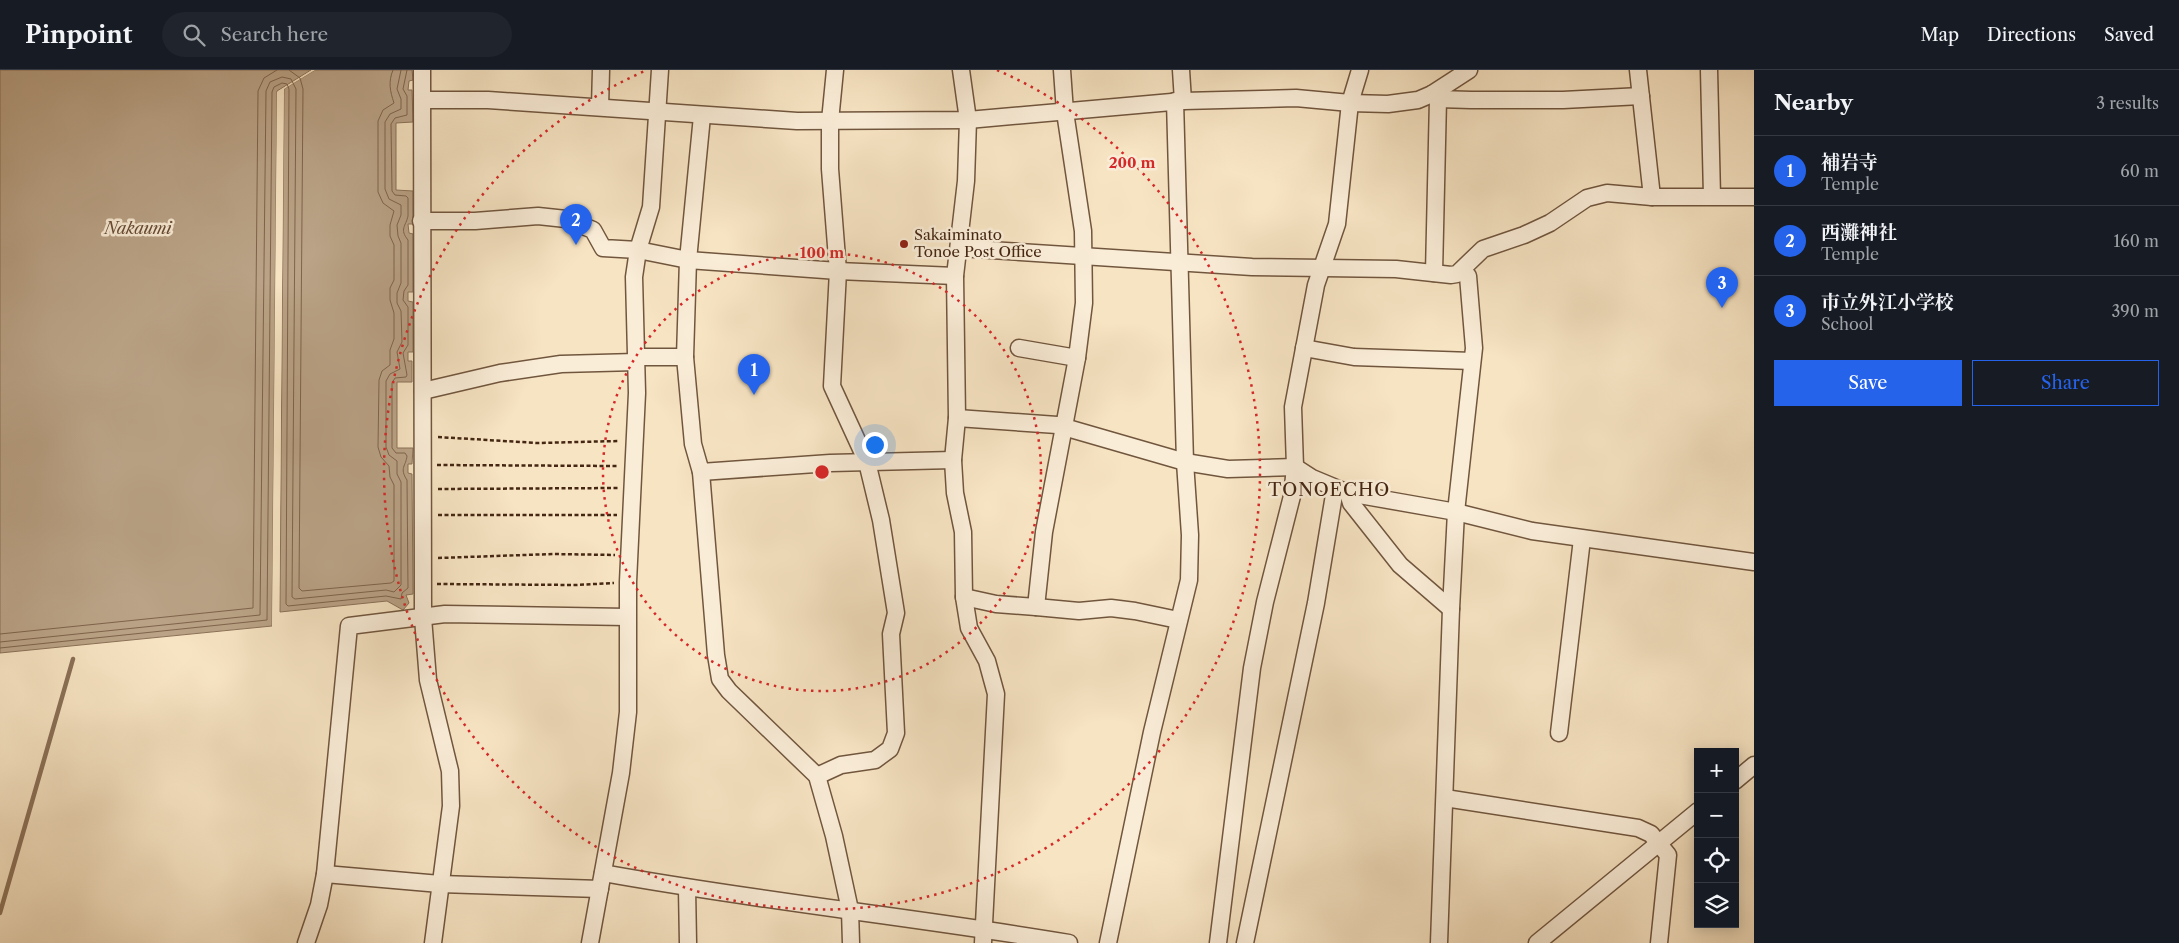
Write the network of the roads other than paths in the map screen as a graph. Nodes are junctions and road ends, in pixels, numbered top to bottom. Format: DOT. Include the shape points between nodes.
graph roads {
  1 [pos="422,70"];
  2 [pos="600,70"];
  3 [pos="660,70"];
  4 [pos="834,70"];
  5 [pos="961,70"];
  6 [pos="1062,70"];
  7 [pos="1181,70"];
  8 [pos="1360,70"];
  9 [pos="1469,70"];
  10 [pos="1638,70"];
  11 [pos="1709,70"];
  12 [pos="1435,96"];
  13 [pos="1641,96"];
  14 [pos="423,100"];
  15 [pos="1179,101"];
  16 [pos="1350,103"];
  17 [pos="600,107"];
  18 [pos="1065,112"];
  19 [pos="658,113"];
  20 [pos="702,116"];
  21 [pos="968,120"];
  22 [pos="830,121"];
  23 [pos="1652,196"];
  24 [pos="1712,196"];
  25 [pos="1754,197"];
  26 [pos="421,221"];
  27 [pos="959,248"];
  28 [pos="638,250"];
  29 [pos="1083,256"];
  30 [pos="688,260"];
  31 [pos="1178,262"];
  32 [pos="1322,269"];
  33 [pos="1463,270"];
  34 [pos="838,271"];
  35 [pos="1434,273"];
  36 [pos="955,276"];
  37 [pos="1019,348"];
  38 [pos="1304,348"];
  39 [pos="685,357"];
  40 [pos="1077,358"];
  41 [pos="636,359"];
  42 [pos="1472,361"];
  43 [pos="423,391"];
  44 [pos="957,418"];
  45 [pos="1065,426"];
  46 [pos="953,460"];
  47 [pos="867,462"];
  48 [pos="1184,462"];
  49 [pos="1295,467"];
  50 [pos="701,472"];
  51 [pos="1342,491"];
  52 [pos="1456,512"];
  53 [pos="1582,539"];
  54 [pos="1754,562"];
  55 [pos="964,598"];
  56 [pos="1036,607"];
  57 [pos="1451,608"];
  58 [pos="627,617"];
  59 [pos="423,618"];
  60 [pos="1178,620"];
  61 [pos="1559,733"];
  62 [pos="1754,765"];
  63 [pos="817,776"];
  64 [pos="1739,777"];
  65 [pos="1445,798"];
  66 [pos="1694,814"];
  67 [pos="1660,842"];
  68 [pos="325,874"];
  69 [pos="601,881"];
  70 [pos="440,884"];
  71 [pos="686,888"];
  72 [pos="850,910"];
  73 [pos="983,936"];
  74 [pos="306,943"];
  75 [pos="433,943"];
  76 [pos="590,943"];
  77 [pos="688,943"];
  78 [pos="851,943"];
  79 [pos="1069,943"];
  80 [pos="1108,943"];
  81 [pos="1218,943"];
  82 [pos="1245,943"];
  83 [pos="1439,943"];
  84 [pos="1538,943"];
  85 [pos="1659,943"];
  1 -- 14 [label="street"];
  2 -- 17 [label="street"];
  3 -- 19 [label="street"];
  4 -- 22 [label="street"];
  5 -- 21 [label="street"];
  6 -- 18 [label="street"];
  7 -- 15 [label="street"];
  8 -- 16 [label="street"];
  9 -- 12 [label="street"];
  10 -- 13 [label="street"];
  11 -- 24 [label="street"];
  12 -- 13 [label="street" via="1562,100"];
  12 -- 16 [label="street" via="1388,104"];
  12 -- 35 [label="street"];
  13 -- 23 [label="street"];
  14 -- 17 [label="street" via="488,100"];
  14 -- 26 [label="street"];
  15 -- 16 [label="street" via="1296,98"];
  15 -- 18 [label="street"];
  15 -- 31 [label="street"];
  16 -- 32 [label="street" via="1337,224"];
  17 -- 19 [label="street"];
  18 -- 21 [label="street"];
  18 -- 29 [label="street" via="1083,231"];
  19 -- 20 [label="street"];
  19 -- 28 [label="street" via="651,206"];
  20 -- 22 [label="street"];
  20 -- 30 [label="street"];
  21 -- 22 [label="street"];
  21 -- 27 [label="street"];
  22 -- 34 [label="street" via="830,169"];
  23 -- 24 [label="street"];
  23 -- 33 [label="street" via="1606,193 1587,198 1524,235 1483,249"];
  24 -- 25 [label="street"];
  26 -- 28 [label="street" via="538,216 566,219 593,230 603,248"];
  26 -- 43 [label="street"];
  27 -- 29 [label="street"];
  27 -- 36 [label="street"];
  28 -- 30 [label="street"];
  28 -- 41 [label="street" via="634,278"];
  29 -- 31 [label="street"];
  29 -- 40 [label="street" via="1084,303"];
  30 -- 34 [label="street"];
  30 -- 39 [label="street"];
  31 -- 32 [label="street"];
  31 -- 48 [label="street"];
  32 -- 35 [label="street" via="1396,269"];
  32 -- 38 [label="street"];
  33 -- 35 [label="street" via="1451,275"];
  33 -- 42 [label="street" via="1468,276 1474,348"];
  34 -- 36 [label="street"];
  34 -- 47 [label="street" via="832,386"];
  36 -- 44 [label="street"];
  37 -- 40 [label="street"];
  38 -- 42 [label="street" via="1354,357"];
  38 -- 49 [label="street" via="1293,407"];
  39 -- 41 [label="street"];
  39 -- 50 [label="street" via="693,444"];
  40 -- 45 [label="street"];
  41 -- 43 [label="street" via="561,364 500,373"];
  41 -- 58 [label="street"];
  42 -- 52 [label="street"];
  43 -- 59 [label="street"];
  44 -- 45 [label="street"];
  44 -- 46 [label="street"];
  45 -- 48 [label="street"];
  45 -- 56 [label="street" via="1044,532"];
  46 -- 47 [label="street"];
  46 -- 55 [label="street" via="955,493 963,532"];
  47 -- 50 [label="street"];
  47 -- 63 [label="street" via="881,520 896,613 891,634 896,733 890,749 875,760 841,766"];
  48 -- 49 [label="street" via="1228,469"];
  48 -- 60 [label="street" via="1190,557"];
  49 -- 51 [label="street"];
  49 -- 81 [label="street" via="1292,496 1252,668"];
  50 -- 63 [label="street" via="720,679"];
  51 -- 52 [label="street"];
  51 -- 57 [label="street" via="1400,565"];
  51 -- 82 [label="street"];
  52 -- 53 [label="street" via="1532,532"];
  52 -- 57 [label="street"];
  53 -- 54 [label="street"];
  53 -- 61 [label="street"];
  55 -- 56 [label="street"];
  55 -- 73 [label="street" via="969,628 987,661 996,694"];
  56 -- 60 [label="street" via="1079,611 1119,609"];
  57 -- 65 [label="street"];
  58 -- 59 [label="street" via="445,614"];
  58 -- 69 [label="street" via="628,712 621,773"];
  59 -- 68 [label="street" via="349,626"];
  59 -- 70 [label="street" via="428,680 450,771 451,806"];
  60 -- 80 [label="street"];
  62 -- 64 [label="street"];
  63 -- 72 [label="street"];
  65 -- 67 [label="street" via="1638,828"];
  65 -- 83 [label="street"];
  66 -- 67 [label="street"];
  67 -- 84 [label="street"];
  67 -- 85 [label="street" via="1668,855"];
  68 -- 70 [label="street"];
  68 -- 74 [label="street"];
  69 -- 70 [label="street"];
  69 -- 71 [label="street"];
  69 -- 76 [label="street"];
  70 -- 75 [label="street"];
  71 -- 72 [label="street"];
  71 -- 77 [label="street"];
  72 -- 73 [label="street"];
  72 -- 78 [label="street"];
  73 -- 79 [label="street"];
}
